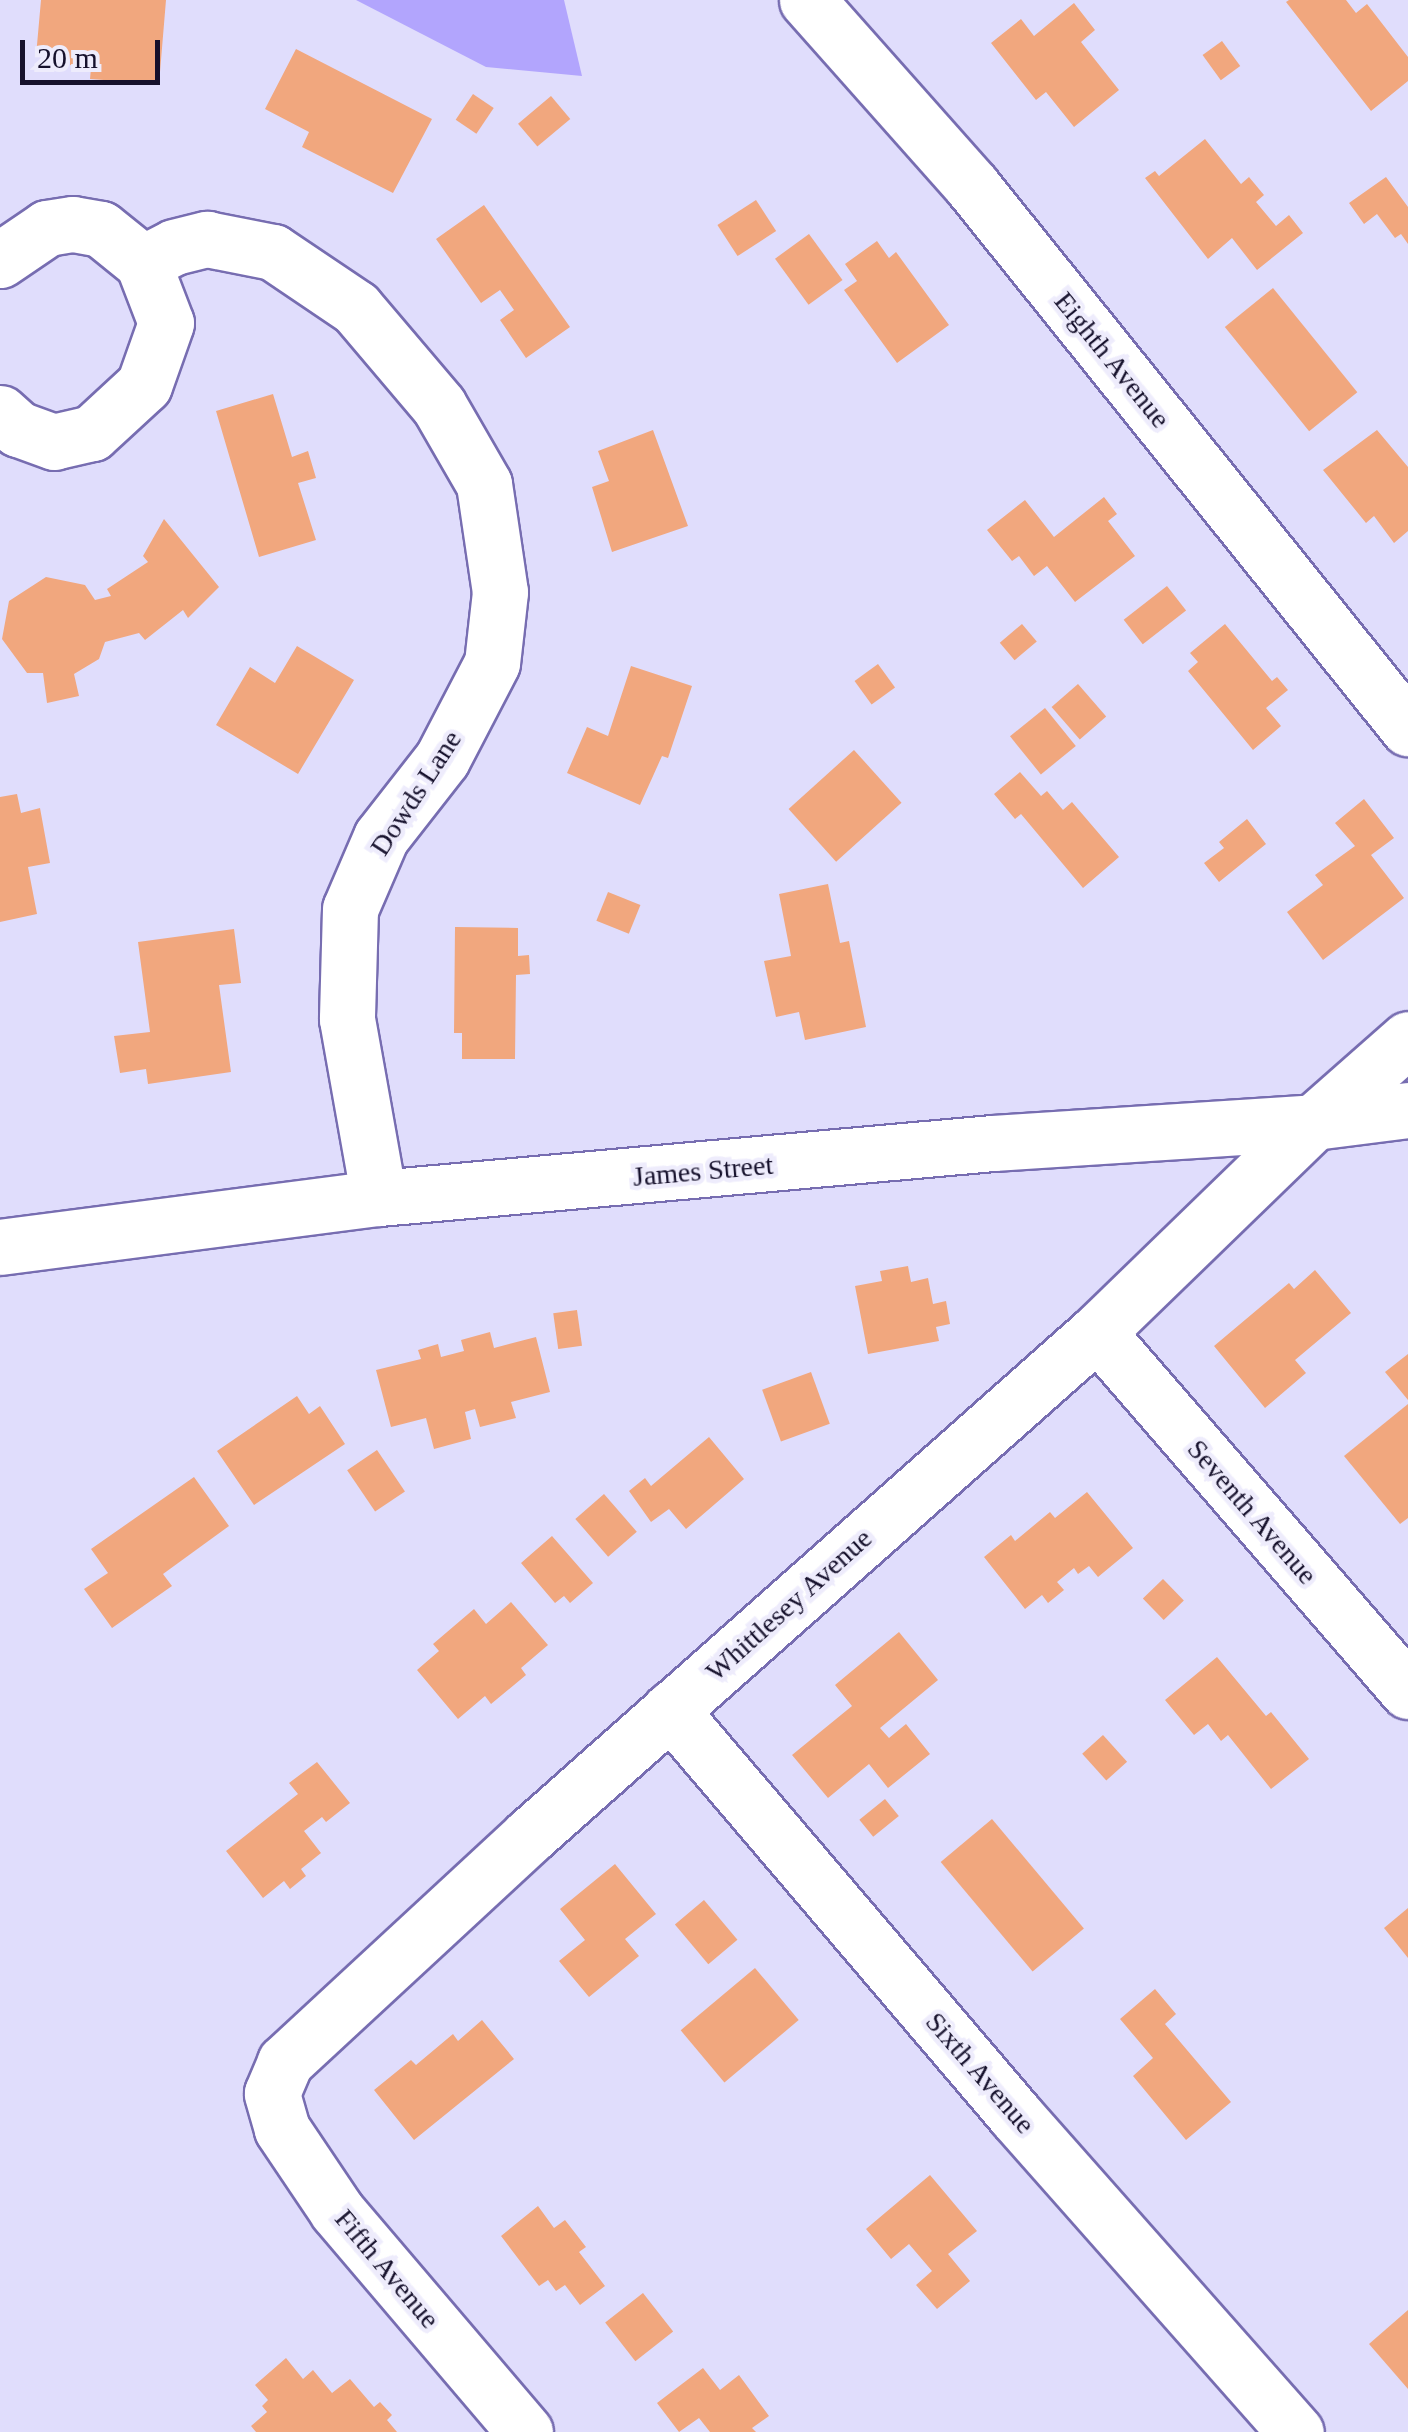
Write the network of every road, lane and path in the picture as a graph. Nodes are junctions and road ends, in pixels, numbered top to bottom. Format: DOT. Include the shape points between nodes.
graph roads {
  1 [pos="806,0"];
  2 [pos="0,260"];
  3 [pos="143,263"];
  4 [pos="0,413"];
  5 [pos="1408,728"];
  6 [pos="1408,1039"];
  7 [pos="1408,1110"];
  8 [pos="1314,1122"];
  9 [pos="380,1198"];
  10 [pos="0,1247"];
  11 [pos="1098,1332"];
  12 [pos="1408,1691"];
  13 [pos="670,1710"];
  14 [pos="272,2093"];
  15 [pos="525,2432"];
  16 [pos="1296,2432"];
  1 -- 5 [label="street, Eighth Avenue" via="972,186"];
  2 -- 3 [label="street" via="47,228 73,224 101,229"];
  3 -- 4 [label="street" via="166,324 144,385 92,433 54,442 18,429"];
  3 -- 9 [label="street, Dowds Lane" via="174,246 207,239 273,252 356,308 439,406 484,484 500,592 492,663 442,759 381,837 350,909 347,1019"];
  6 -- 8 [label="street, Whittlesey Avenue"];
  7 -- 8 [label="street, James Street"];
  8 -- 9 [label="street, James Street"];
  8 -- 11 [label="street, Whittlesey Avenue"];
  9 -- 10 [label="street, James Street"];
  11 -- 12 [label="street, Seventh Avenue"];
  11 -- 13 [label="street, Whittlesey Avenue"];
  13 -- 14 [label="street, Whittlesey Avenue" via="285,2062"];
  13 -- 16 [label="street, Sixth Avenue"];
  14 -- 15 [label="street, Fifth Avenue" via="282,2128 337,2211"];
}
